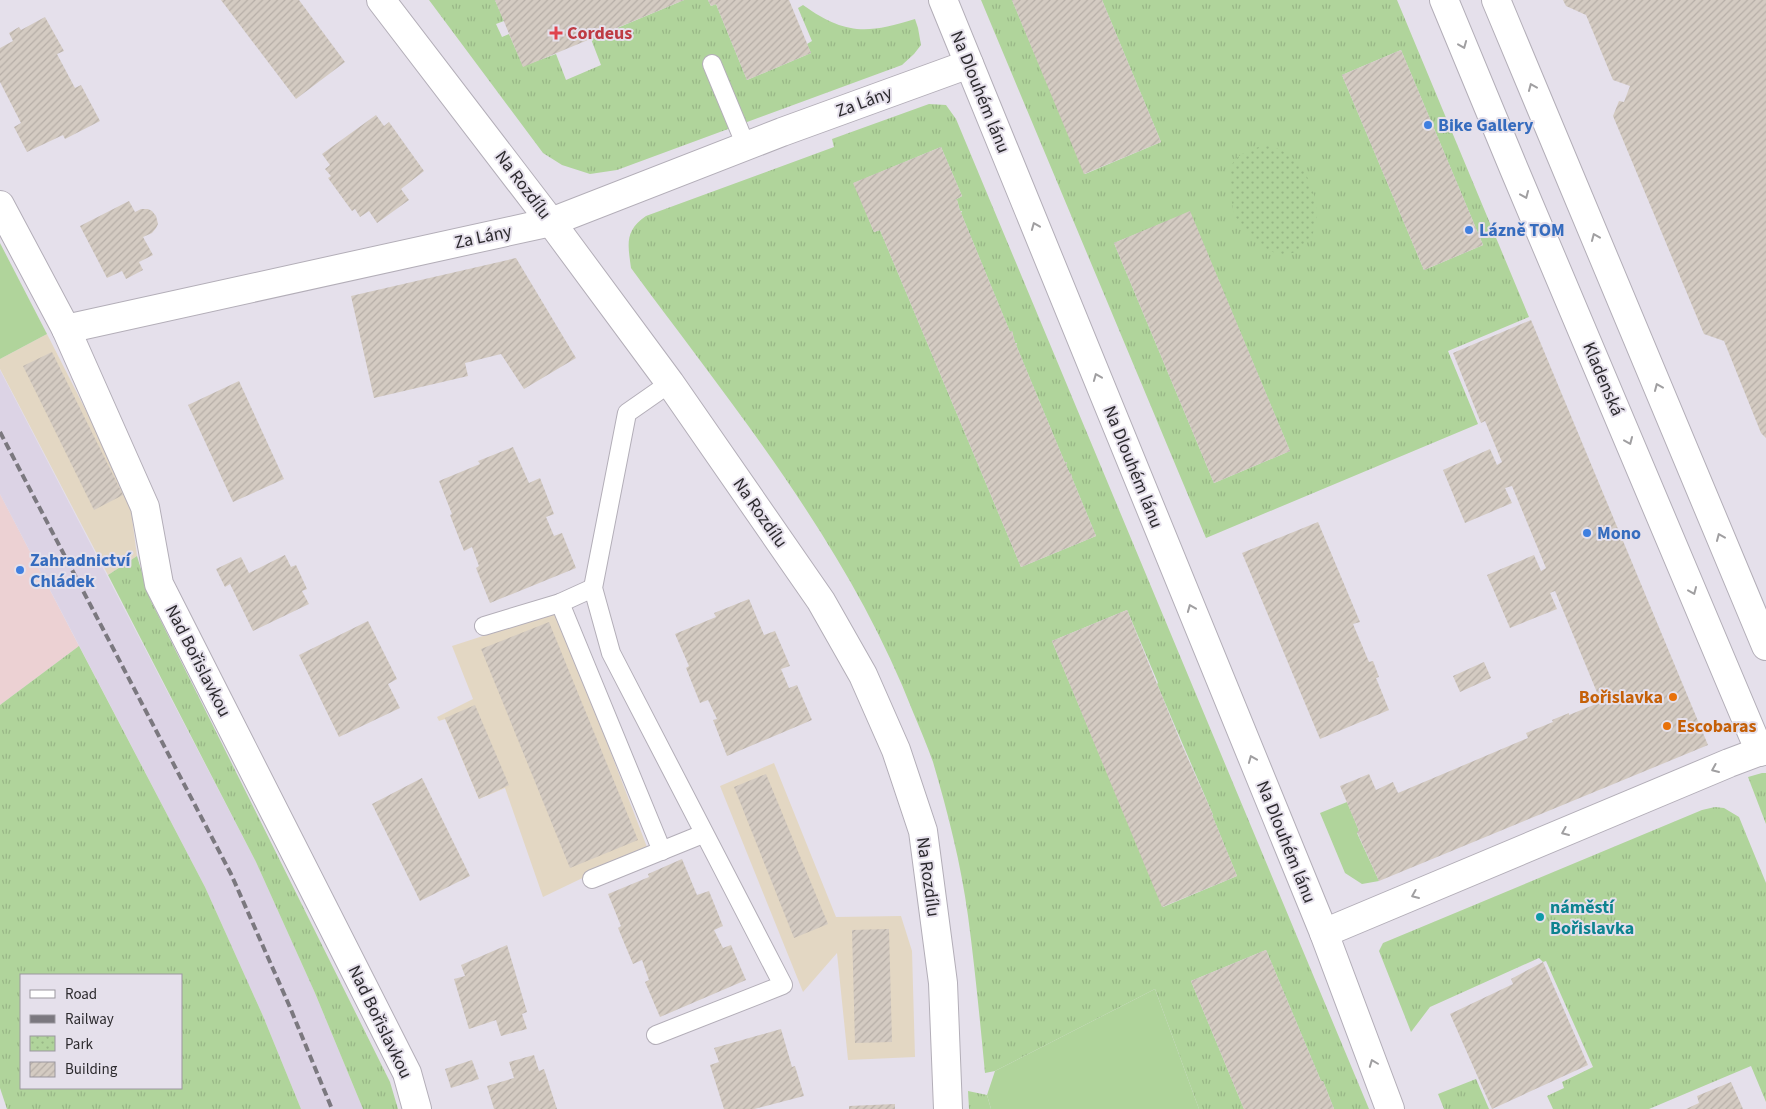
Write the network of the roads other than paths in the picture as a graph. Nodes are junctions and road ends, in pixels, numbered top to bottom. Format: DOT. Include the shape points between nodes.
graph roads {
  1 [pos="381,0"];
  2 [pos="943,0"];
  3 [pos="1444,0"];
  4 [pos="1496,0"];
  5 [pos="712,64"];
  6 [pos="969,64"];
  7 [pos="746,146"];
  8 [pos="0,205"];
  9 [pos="551,222"];
  10 [pos="66,329"];
  11 [pos="670,382"];
  12 [pos="593,588"];
  13 [pos="560,603"];
  14 [pos="484,626"];
  15 [pos="1766,646"];
  16 [pos="1763,750"];
  17 [pos="704,834"];
  18 [pos="662,851"];
  19 [pos="592,879"];
  20 [pos="1324,933"];
  21 [pos="656,1035"];
  22 [pos="418,1109"];
  23 [pos="948,1109"];
  24 [pos="1390,1109"];
  1 -- 9 [label="street, Na Rozdílu"];
  2 -- 6 [label="street, Na Dlouhém lánu"];
  3 -- 16 [label="street, Kladenská, one-way"];
  15 -- 4 [label="street, one-way"];
  5 -- 7 [label="lane"];
  6 -- 7 [label="street, Za Lány"];
  20 -- 6 [label="street, Na Dlouhém lánu, one-way"];
  7 -- 9 [label="street, Za Lány"];
  8 -- 10 [label="street, Nad Bořislavkou"];
  9 -- 10 [label="street, Za Lány"];
  9 -- 11 [label="street, Na Rozdílu"];
  10 -- 22 [label="street, Nad Bořislavkou" via="145,507 159,584 406,1073"];
  11 -- 12 [label="lane" via="627,413"];
  11 -- 23 [label="street, Na Rozdílu" via="821,601 863,676 896,750 923,831 943,983"];
  12 -- 13 [label="lane"];
  12 -- 17 [label="lane" via="611,653"];
  13 -- 14 [label="lane"];
  13 -- 18 [label="lane"];
  16 -- 20 [label="street, one-way"];
  17 -- 18 [label="lane"];
  17 -- 21 [label="lane" via="783,984"];
  18 -- 19 [label="lane"];
  24 -- 20 [label="street, one-way"];
}
